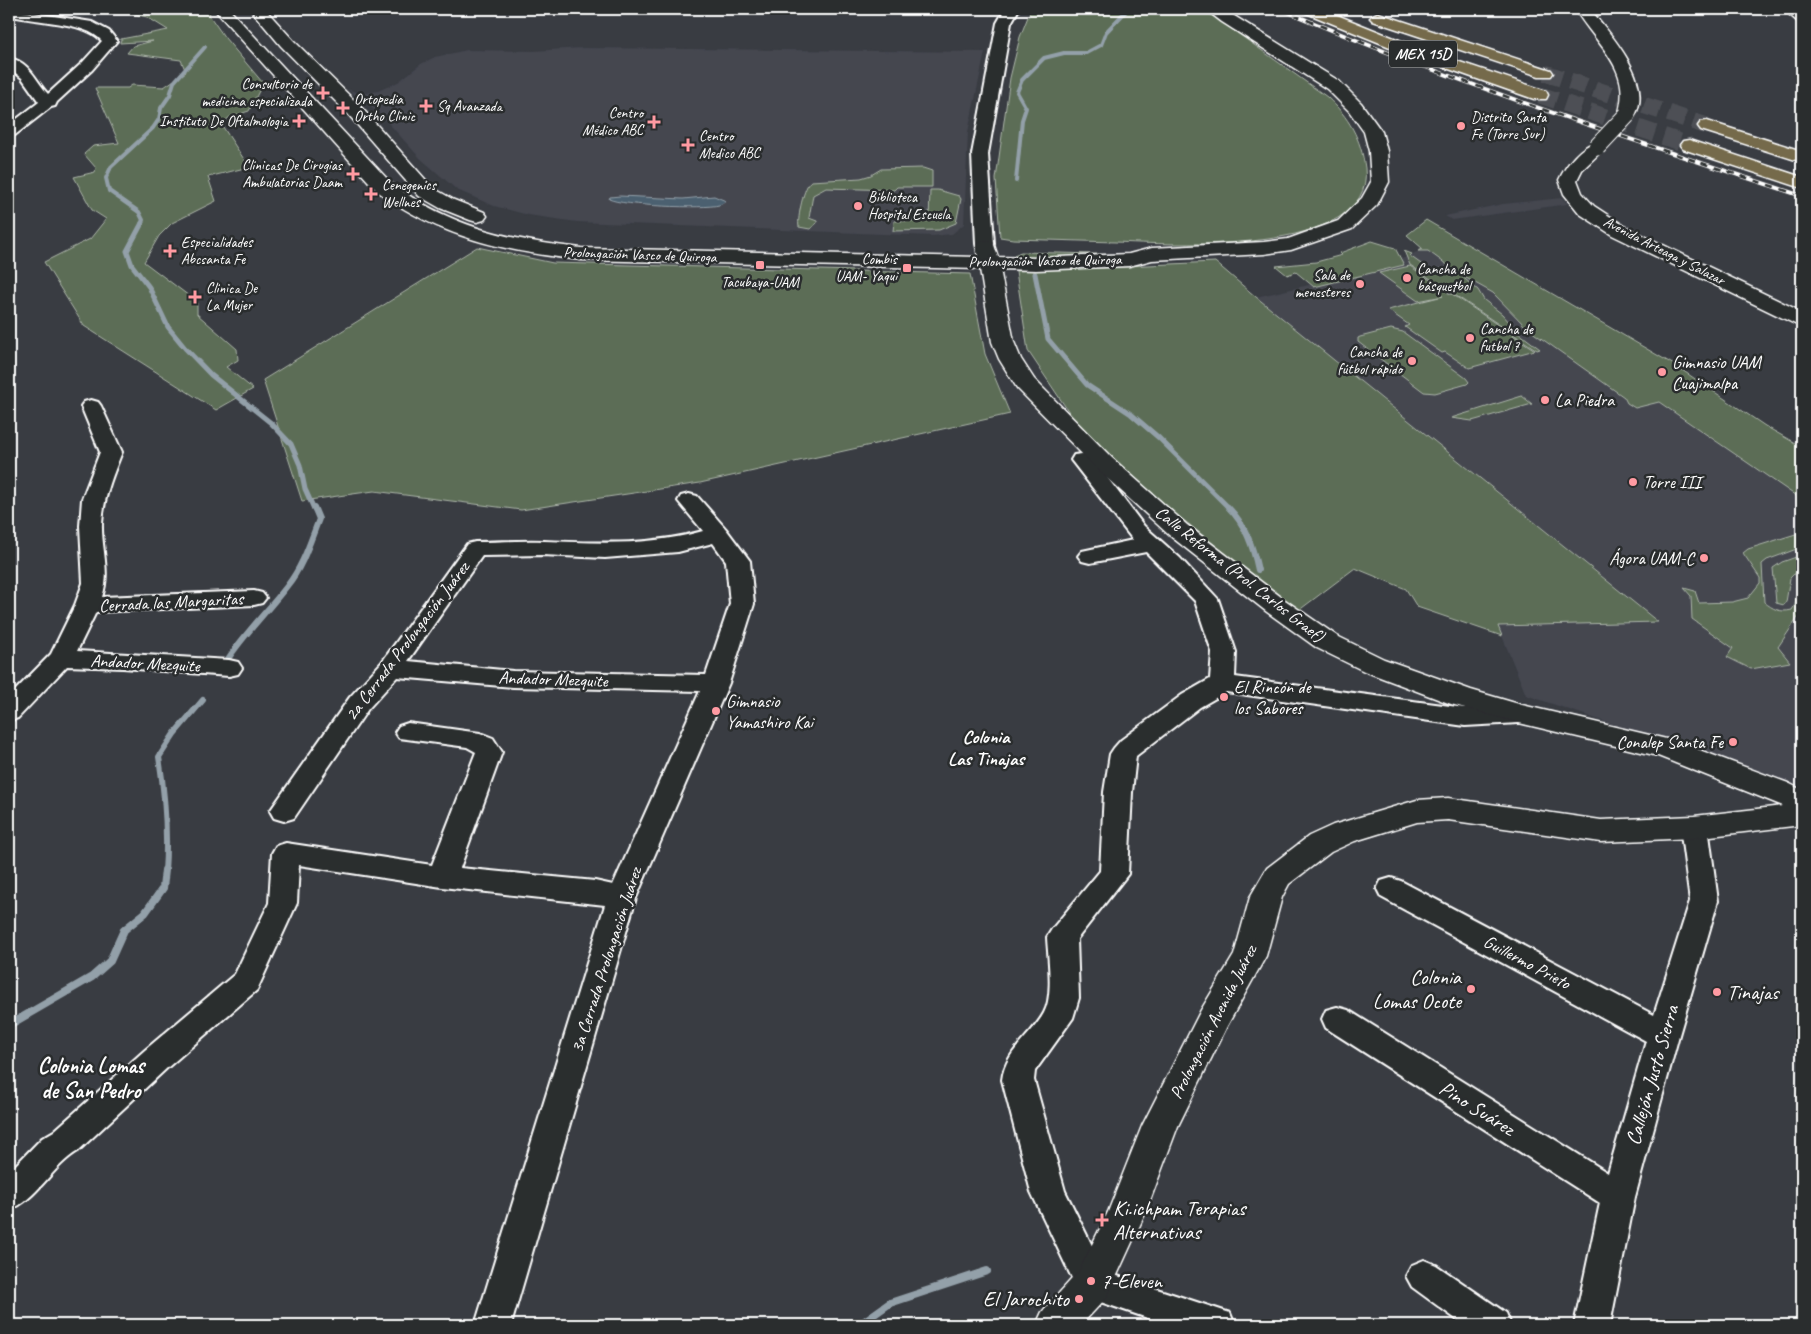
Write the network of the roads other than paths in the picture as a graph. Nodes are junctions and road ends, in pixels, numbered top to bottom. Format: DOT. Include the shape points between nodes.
graph roads {
  1 [pos="221,9"];
  2 [pos="1012,9"];
  3 [pos="1214,9"];
  4 [pos="1309,9"];
  5 [pos="1582,9"];
  6 [pos="1366,10"];
  7 [pos="9,11"];
  8 [pos="261,13"];
  9 [pos="40,19"];
  10 [pos="234,23"];
  11 [pos="16,28"];
  12 [pos="9,62"];
  13 [pos="1545,73"];
  14 [pos="1540,95"];
  15 [pos="50,103"];
  16 [pos="1707,126"];
  17 [pos="9,132"];
  18 [pos="1689,145"];
  19 [pos="1802,157"];
  20 [pos="1802,183"];
  21 [pos="494,221"];
  22 [pos="523,229"];
  23 [pos="987,254"];
  24 [pos="1802,320"];
  25 [pos="91,406"];
  26 [pos="1082,460"];
  27 [pos="689,501"];
  28 [pos="718,534"];
  29 [pos="1150,544"];
  30 [pos="1090,556"];
  31 [pos="254,598"];
  32 [pos="87,605"];
  33 [pos="61,658"];
  34 [pos="229,668"];
  35 [pos="391,668"];
  36 [pos="716,683"];
  37 [pos="1222,684"];
  38 [pos="9,712"];
  39 [pos="1519,714"];
  40 [pos="408,732"];
  41 [pos="1802,802"];
  42 [pos="284,811"];
  43 [pos="1802,814"];
  44 [pos="1694,826"];
  45 [pos="442,877"];
  46 [pos="1391,890"];
  47 [pos="622,898"];
  48 [pos="1337,1019"];
  49 [pos="1663,1035"];
  50 [pos="9,1195"];
  51 [pos="1618,1197"];
  52 [pos="1424,1276"];
  53 [pos="1093,1284"];
  54 [pos="493,1325"];
  55 [pos="1056,1325"];
  56 [pos="1217,1325"];
  57 [pos="1493,1325"];
  58 [pos="1592,1325"];
  1 -- 10 [label="street, Prolongación Vasco de Quiroga"];
  2 -- 23 [label="street" via="1004,23 980,154"];
  3 -- 23 [label="street, Prolongación Vasco de Quiroga" via="1325,80 1355,107 1373,132 1380,182 1360,212 1345,225 1316,236 1291,244 1248,250 1152,254 1129,260"];
  4 -- 14 [label="highway, MEX 15D" via="1418,53"];
  5 -- 24 [label="street, Avenida Arteaga y Salazar, bridge" via="1614,50 1625,70 1631,96 1627,115 1574,167 1568,180 1573,194 1587,210 1619,231"];
  6 -- 13 [label="highway, MEX 15D" via="1422,33"];
  7 -- 9 [label="street"];
  8 -- 10 [label="street"];
  8 -- 21 [label="street" via="354,110 426,192 447,204"];
  9 -- 11 [label="street"];
  9 -- 15 [label="street" via="68,20 86,25 104,33 110,41 90,66"];
  10 -- 23 [label="street, Prolongación Vasco de Quiroga" via="384,187 421,213 455,228 532,249 581,254"];
  12 -- 15 [label="street" via="29,77 38,94"];
  15 -- 17 [label="street"];
  16 -- 19 [label="highway"];
  18 -- 20 [label="highway"];
  22 -- 23 [label="street, Prolongación Vasco de Quiroga" via="581,236"];
  23 -- 39 [label="street, Calle Reforma (Prol. Carlos Graef)" via="1003,342 1025,383 1097,456 1178,530 1327,642 1374,665"];
  25 -- 32 [label="street" via="111,452 93,499 90,526 95,583"];
  26 -- 29 [label="street" via="1115,506"];
  27 -- 28 [label="street, 3a Cerrada Prolongación Juárez"];
  28 -- 35 [label="street, 2a Cerrada Prolongación Juárez" via="678,545 605,551 475,549"];
  28 -- 36 [label="street, 3a Cerrada Prolongación Juárez" via="738,561 742,604"];
  29 -- 30 [label="street"];
  29 -- 37 [label="street" via="1206,599 1224,652"];
  31 -- 32 [label="street, Cerrada las Margaritas"];
  32 -- 33 [label="street"];
  33 -- 34 [label="street, Andador Mezquite"];
  33 -- 38 [label="street"];
  35 -- 36 [label="street, Andador Mezquite" via="513,679"];
  35 -- 42 [label="street, 2a Cerrada Prolongación Juárez" via="360,704"];
  36 -- 47 [label="street, 3a Cerrada Prolongación Juárez"];
  37 -- 39 [label="street" via="1465,717"];
  37 -- 53 [label="street" via="1191,701 1123,754 1114,874 1062,937 1064,998 1058,1018 1019,1068 1018,1080 1048,1192"];
  39 -- 41 [label="street, Calle Reforma (Prol. Carlos Graef)" via="1665,748"];
  40 -- 45 [label="street" via="472,739 484,744 489,752"];
  43 -- 44 [label="street, Prolongación Avenida Juárez"];
  44 -- 49 [label="street, Callejón Justo Sierra" via="1704,901"];
  44 -- 53 [label="street, Prolongación Avenida Juárez" via="1601,831 1448,809 1418,811 1344,833 1320,844 1294,863 1278,876 1266,897 1250,956 1213,1020 1160,1126 1126,1214"];
  45 -- 47 [label="street" via="595,892"];
  45 -- 50 [label="street" via="286,853 283,903 246,982 66,1141 54,1148"];
  46 -- 49 [label="street, Guillermo Prieto"];
  47 -- 54 [label="street, 3a Cerrada Prolongación Juárez"];
  48 -- 51 [label="street, Pino Suárez"];
  49 -- 51 [label="street, Callejón Justo Sierra"];
  51 -- 58 [label="street, Callejón Justo Sierra"];
  52 -- 57 [label="street"];
  53 -- 55 [label="street, Prolongación Avenida Juárez"];
  53 -- 56 [label="street"];
}
